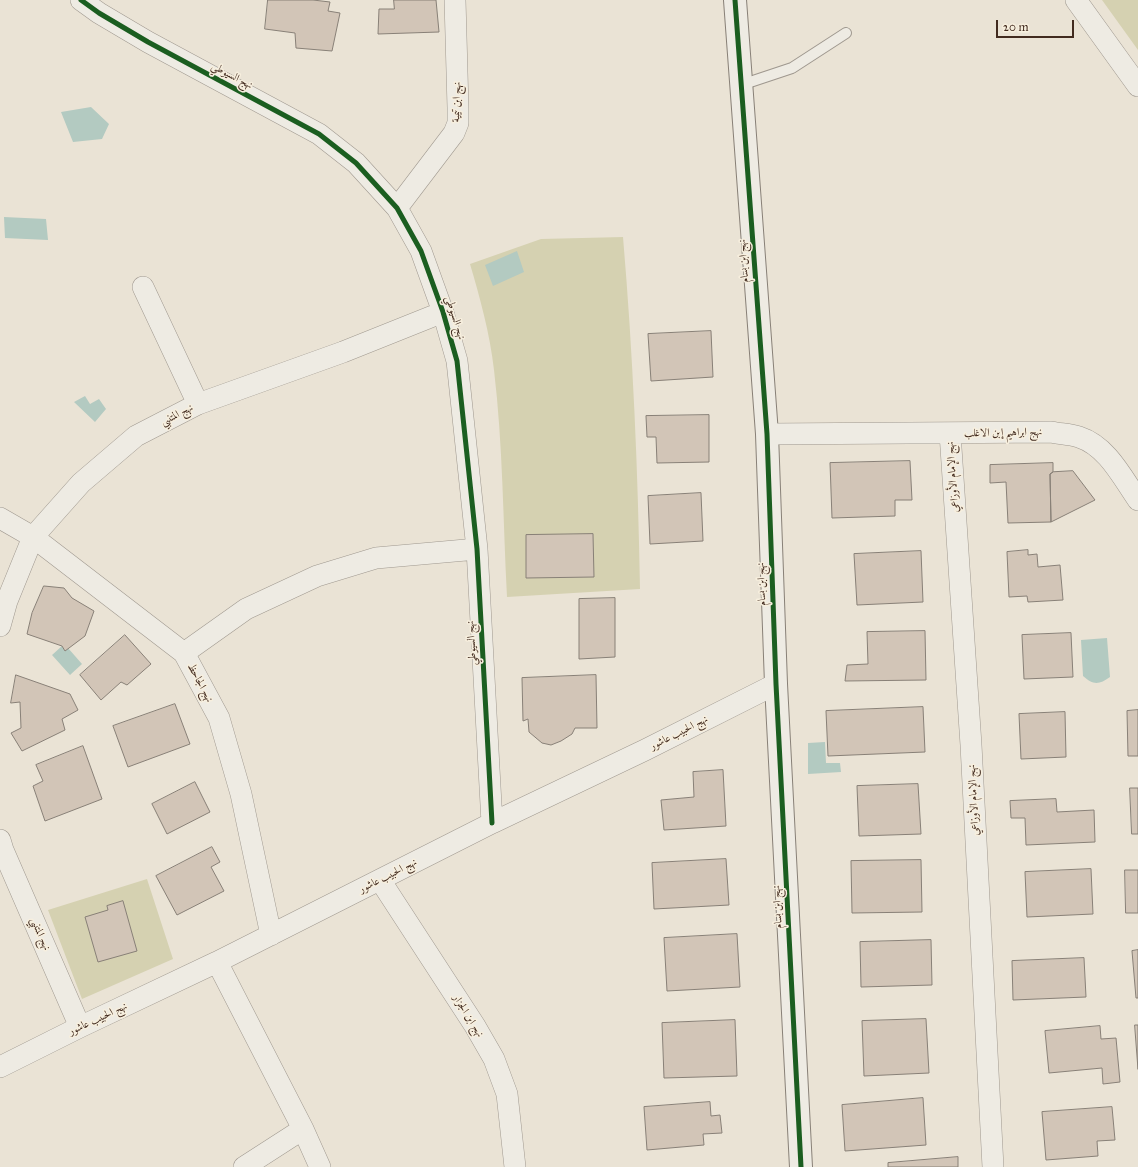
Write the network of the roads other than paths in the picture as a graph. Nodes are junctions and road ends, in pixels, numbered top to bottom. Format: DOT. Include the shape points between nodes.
graph roads {
  1 [pos="81,0"];
  2 [pos="456,0"];
  3 [pos="735,0"];
  4 [pos="1076,0"];
  5 [pos="846,33"];
  6 [pos="741,85"];
  7 [pos="1138,86"];
  8 [pos="397,208"];
  9 [pos="143,287"];
  10 [pos="443,312"];
  11 [pos="198,404"];
  12 [pos="950,433"];
  13 [pos="767,434"];
  14 [pos="1138,500"];
  15 [pos="0,518"];
  16 [pos="33,537"];
  17 [pos="477,549"];
  18 [pos="0,626"];
  19 [pos="184,652"];
  20 [pos="776,684"];
  21 [pos="492,823"];
  22 [pos="0,840"];
  23 [pos="380,880"];
  24 [pos="271,935"];
  25 [pos="217,962"];
  26 [pos="80,1027"];
  27 [pos="0,1067"];
  28 [pos="303,1129"];
  29 [pos="244,1167"];
  30 [pos="320,1167"];
  31 [pos="515,1167"];
  32 [pos="801,1167"];
  33 [pos="993,1167"];
  1 -- 8 [label="street, نهج السيوطي" via="148,42 319,134 356,162"];
  2 -- 8 [label="street, نهج ابن تيمية" via="458,122 454,133"];
  3 -- 6 [label="street, نهج ابن بسام"];
  4 -- 7 [label="street"];
  5 -- 6 [label="lane" via="792,68"];
  6 -- 13 [label="street, نهج ابن بسام"];
  8 -- 10 [label="street, نهج السيوطي" via="421,251"];
  9 -- 11 [label="street"];
  10 -- 11 [label="street, نهج المتنبي" via="343,352"];
  10 -- 17 [label="street, نهج السيوطي" via="457,361"];
  11 -- 16 [label="street, نهج المتنبي" via="136,436 81,483"];
  12 -- 13 [label="street, نهج ابراهيم إبن الاغلب"];
  12 -- 14 [label="street, نهج ابراهيم إبن الاغلب" via="1051,432 1079,438 1102,451"];
  12 -- 33 [label="street, نهج الإمام الأوزاعي" via="972,753"];
  13 -- 20 [label="street, نهج ابن بسام"];
  15 -- 16 [label="street, نهج الجاحظ"];
  16 -- 18 [label="street, نهج المتنبي" via="7,601"];
  16 -- 19 [label="street, نهج الجاحظ"];
  17 -- 19 [label="street" via="376,558 317,576 246,609"];
  17 -- 21 [label="street, نهج السيوطي"];
  19 -- 24 [label="street, نهج الجاحظ" via="219,718 241,794"];
  20 -- 21 [label="street, نهج الحبيب عاشور" via="646,750"];
  20 -- 32 [label="street, نهج ابن بسام"];
  21 -- 23 [label="street, نهج الحبيب عاشور"];
  22 -- 26 [label="street, نهج المتنبي"];
  23 -- 24 [label="street, نهج الحبيب عاشور"];
  23 -- 31 [label="street, نهج ابن الجزار" via="494,1059 507,1094"];
  24 -- 25 [label="street, نهج الحبيب عاشور"];
  25 -- 26 [label="street, نهج الحبيب عاشور"];
  25 -- 28 [label="street"];
  26 -- 27 [label="street, نهج الحبيب عاشور"];
  28 -- 29 [label="street"];
  28 -- 30 [label="street"];
}
